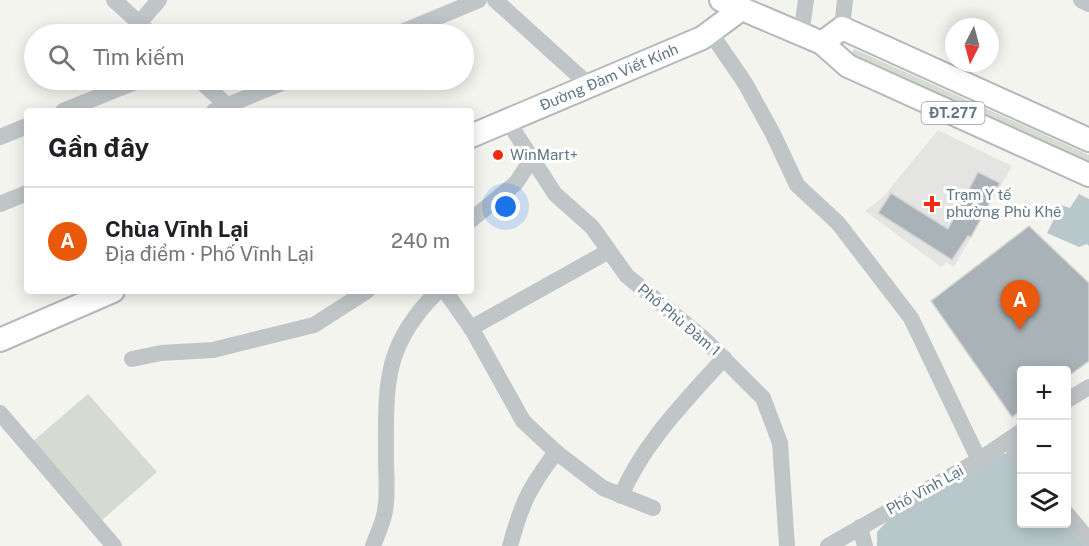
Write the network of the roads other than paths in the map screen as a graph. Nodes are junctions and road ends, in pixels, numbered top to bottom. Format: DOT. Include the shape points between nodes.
graph roads {
  1 [pos="114,0"];
  2 [pos="159,0"];
  3 [pos="479,0"];
  4 [pos="495,0"];
  5 [pos="806,0"];
  6 [pos="845,0"];
  7 [pos="1081,0"];
  8 [pos="1089,4"];
  9 [pos="731,5"];
  10 [pos="140,24"];
  11 [pos="147,24"];
  12 [pos="421,24"];
  13 [pos="842,28"];
  14 [pos="710,32"];
  15 [pos="812,39"];
  16 [pos="590,86"];
  17 [pos="115,90"];
  18 [pos="208,90"];
  19 [pos="267,90"];
  20 [pos="70,108"];
  21 [pos="223,108"];
  22 [pos="226,108"];
  23 [pos="507,120"];
  24 [pos="24,127"];
  25 [pos="474,135"];
  26 [pos="0,136"];
  27 [pos="1089,140"];
  28 [pos="531,160"];
  29 [pos="1089,175"];
  30 [pos="24,194"];
  31 [pos="0,204"];
  32 [pos="474,218"];
  33 [pos="609,251"];
  34 [pos="97,294"];
  35 [pos="362,294"];
  36 [pos="435,294"];
  37 [pos="447,294"];
  38 [pos="82,297"];
  39 [pos="471,328"];
  40 [pos="0,340"];
  41 [pos="132,358"];
  42 [pos="724,358"];
  43 [pos="1089,387"];
  44 [pos="1071,399"];
  45 [pos="0,413"];
  46 [pos="1017,434"];
  47 [pos="1006,441"];
  48 [pos="556,452"];
  49 [pos="1017,453"];
  50 [pos="979,460"];
  51 [pos="621,496"];
  52 [pos="653,508"];
  53 [pos="1071,519"];
  54 [pos="860,527"];
  55 [pos="1089,540"];
  56 [pos="114,546"];
  57 [pos="373,546"];
  58 [pos="510,546"];
  59 [pos="787,546"];
  60 [pos="828,546"];
  61 [pos="865,546"];
  1 -- 10 [label="street"];
  2 -- 11 [label="street"];
  3 -- 12 [label="street"];
  4 -- 16 [label="street"];
  5 -- 15 [label="street"];
  6 -- 13 [label="street"];
  7 -- 8 [label="street"];
  9 -- 14 [label="main road, Đường Đàm Viết Kính"];
  9 -- 15 [label="main road, ĐT.277"];
  13 -- 15 [label="main road"];
  13 -- 27 [label="main road, ĐT.277"];
  14 -- 16 [label="main road, Đường Đàm Viết Kính"];
  14 -- 50 [label="street" via="745,83 797,185 838,223 911,318"];
  15 -- 29 [label="main road, ĐT.277" via="848,66"];
  16 -- 23 [label="main road, Đường Đàm Viết Kính"];
  17 -- 20 [label="street"];
  18 -- 21 [label="street"];
  19 -- 22 [label="street"];
  23 -- 25 [label="main road, Đường Đàm Viết Kính"];
  23 -- 28 [label="street, Phố Phù Đàm 1"];
  24 -- 26 [label="street"];
  28 -- 32 [label="street" via="516,183"];
  28 -- 33 [label="street, Phố Phù Đàm 1" via="555,194 592,227"];
  30 -- 31 [label="street"];
  33 -- 39 [label="street"];
  33 -- 42 [label="street, Phố Phù Đàm 1" via="627,276"];
  34 -- 38 [label="main road"];
  35 -- 41 [label="street" via="314,325 213,350 161,352"];
  36 -- 57 [label="street" via="418,311 390,364 385,510"];
  37 -- 39 [label="street"];
  38 -- 40 [label="main road"];
  39 -- 48 [label="street" via="522,421"];
  42 -- 51 [label="street" via="645,449"];
  42 -- 59 [label="street, Phố Phù Đàm 1" via="763,398 780,443"];
  43 -- 44 [label="street"];
  45 -- 56 [label="street"];
  46 -- 47 [label="street, Phố Vĩnh Lại"];
  47 -- 49 [label="street"];
  47 -- 50 [label="street, Phố Vĩnh Lại"];
  48 -- 51 [label="street" via="603,488"];
  48 -- 58 [label="street" via="530,486"];
  50 -- 54 [label="street, Phố Vĩnh Lại"];
  51 -- 52 [label="street"];
  53 -- 55 [label="street"];
  54 -- 60 [label="street, Phố Vĩnh Lại"];
  54 -- 61 [label="street"];
}
